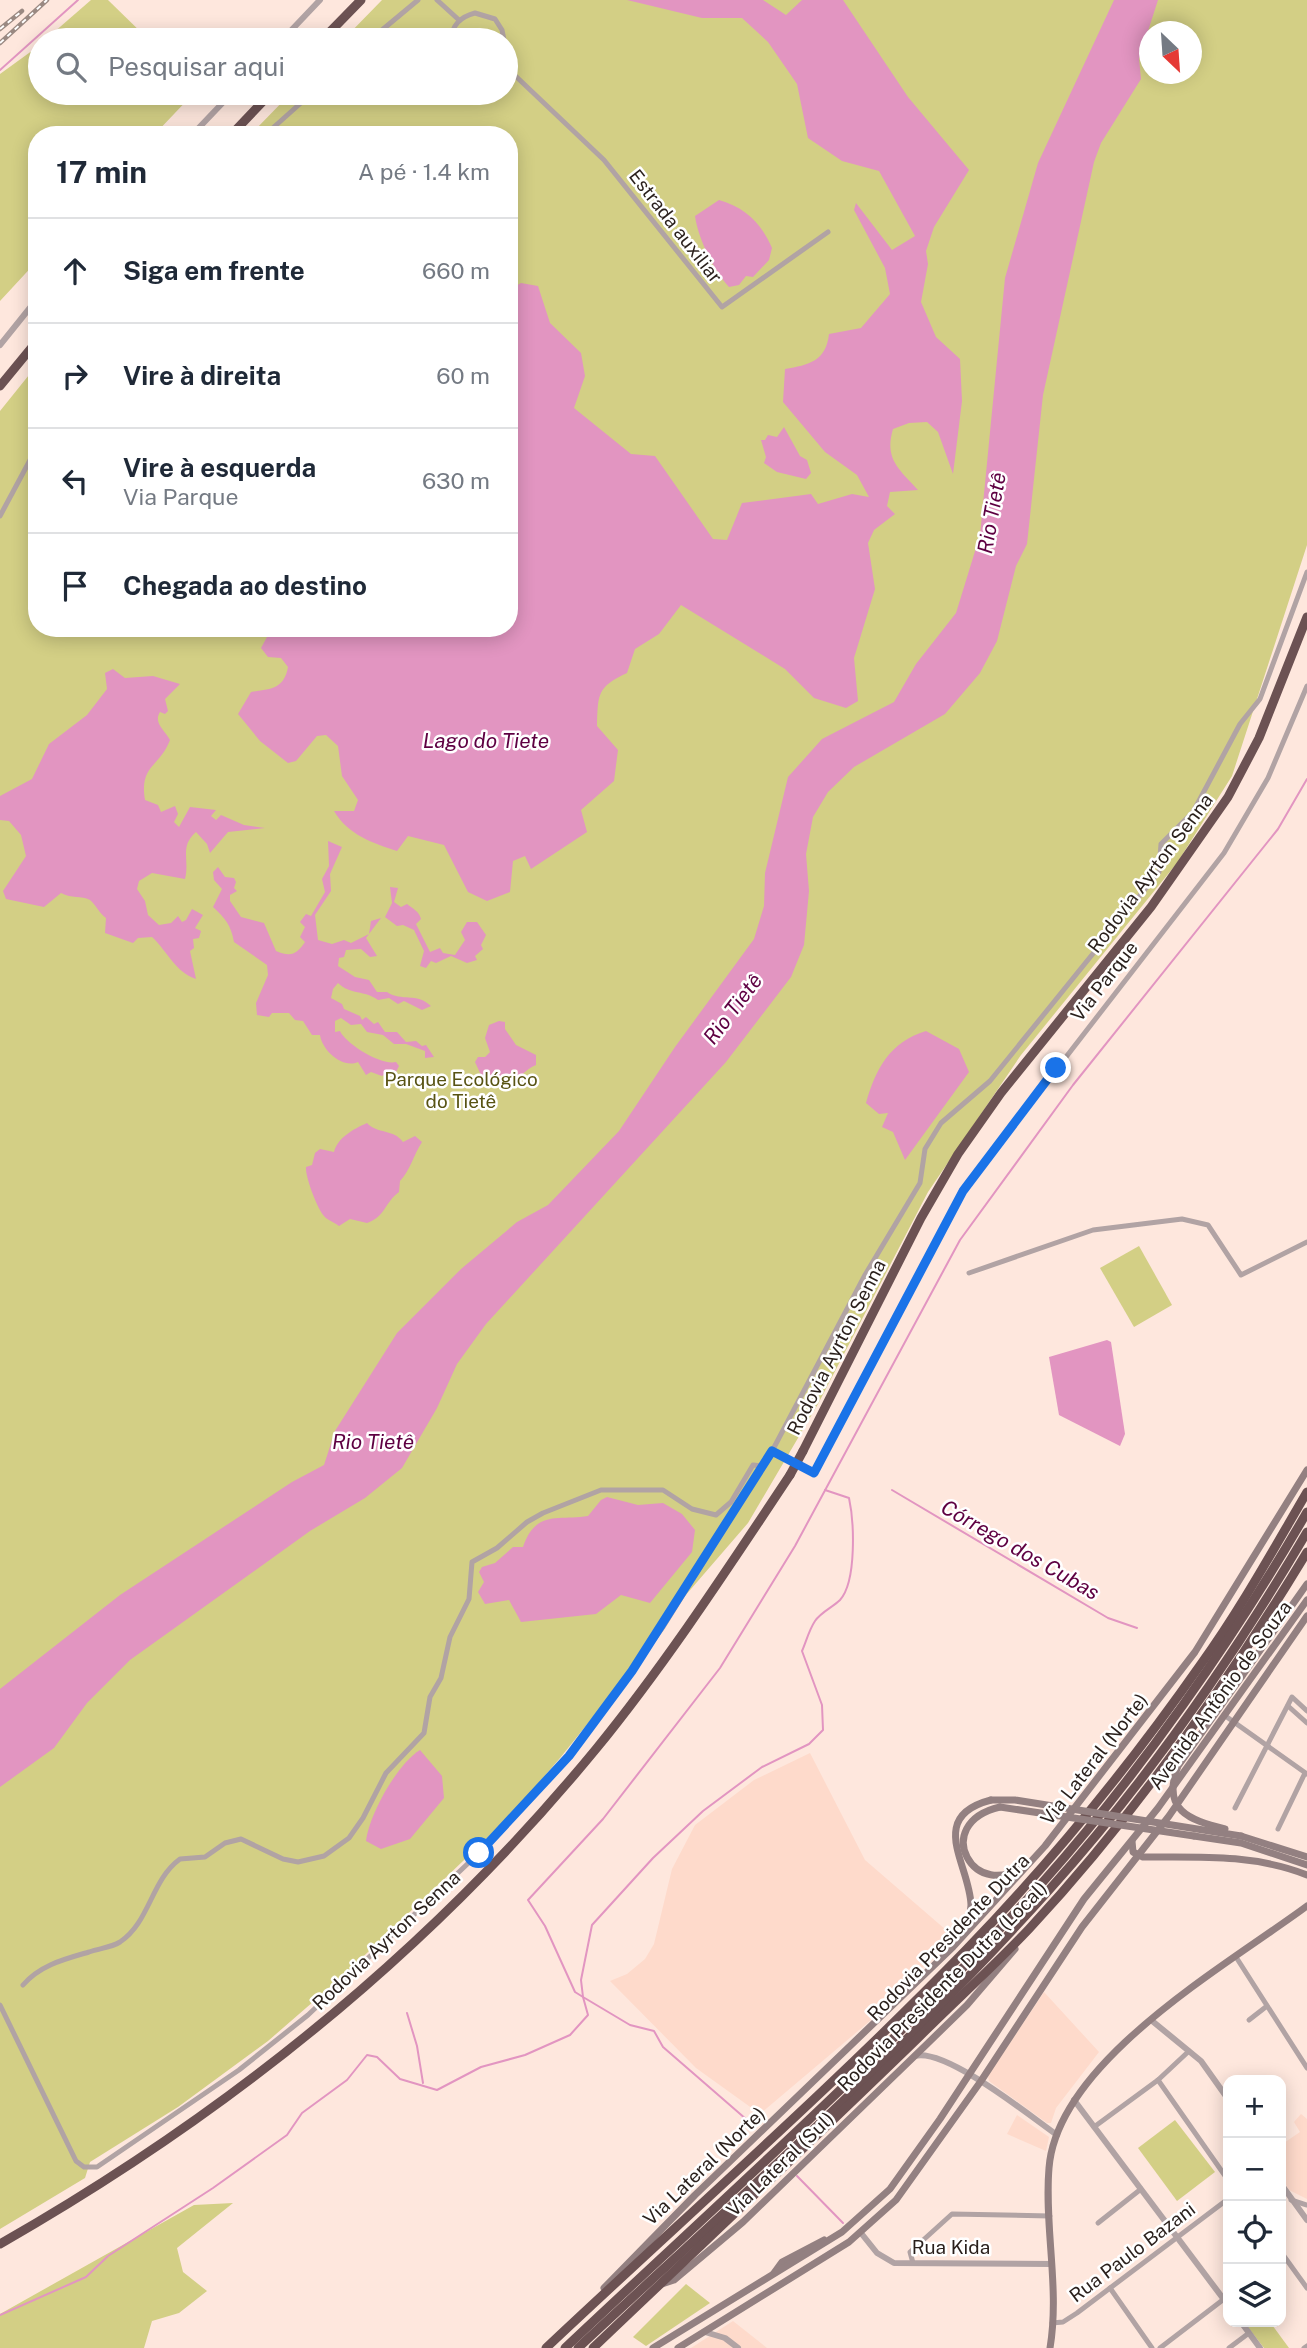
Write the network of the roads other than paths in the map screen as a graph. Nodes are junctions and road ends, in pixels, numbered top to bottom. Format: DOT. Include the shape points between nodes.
graph roads {
  1 [pos="320,0"];
  2 [pos="361,0"];
  3 [pos="418,0"];
  4 [pos="437,0"];
  5 [pos="459,20"];
  6 [pos="293,28"];
  7 [pos="334,28"];
  8 [pos="384,28"];
  9 [pos="454,28"];
  10 [pos="501,28"];
  11 [pos="518,78"];
  12 [pos="221,105"];
  13 [pos="259,105"];
  14 [pos="299,105"];
  15 [pos="201,126"];
  16 [pos="239,126"];
  17 [pos="275,126"];
  18 [pos="828,232"];
  19 [pos="28,310"];
  20 [pos="0,345"];
  21 [pos="28,352"];
  22 [pos="0,386"];
  23 [pos="28,464"];
  24 [pos="0,516"];
  25 [pos="1307,572"];
  26 [pos="1307,617"];
  27 [pos="1307,686"];
  28 [pos="1307,1242"];
  29 [pos="969,1273"];
  30 [pos="772,1451"];
  31 [pos="762,1466"];
  32 [pos="1307,1470"];
  33 [pos="1307,1492"];
  34 [pos="1307,1512"];
  35 [pos="1307,1532"];
  36 [pos="1307,1552"];
  37 [pos="1307,1584"];
  38 [pos="1307,1600"];
  39 [pos="1307,1616"];
  40 [pos="1290,1620"];
  41 [pos="1304,1624"];
  42 [pos="1288,1706"];
  43 [pos="1307,1711"];
  44 [pos="1224,1715"];
  45 [pos="1233,1721"];
  46 [pos="1307,1723"];
  47 [pos="1267,1744"];
  48 [pos="1306,1773"];
  49 [pos="1235,1808"];
  50 [pos="1278,1829"];
  51 [pos="1241,1836"];
  52 [pos="1132,1840"];
  53 [pos="1045,1846"];
  54 [pos="1282,1852"];
  55 [pos="1138,1855"];
  56 [pos="1307,1857"];
  57 [pos="1307,1865"];
  58 [pos="1307,1875"];
  59 [pos="1306,1910"];
  60 [pos="1027,1930"];
  61 [pos="1054,1942"];
  62 [pos="953,1947"];
  63 [pos="1068,1949"];
  64 [pos="1236,1957"];
  65 [pos="23,1984"];
  66 [pos="0,2005"];
  67 [pos="1267,2006"];
  68 [pos="1249,2020"];
  69 [pos="1151,2021"];
  70 [pos="926,2045"];
  71 [pos="1189,2051"];
  72 [pos="914,2056"];
  73 [pos="934,2056"];
  74 [pos="1307,2068"];
  75 [pos="969,2074"];
  76 [pos="1158,2080"];
  77 [pos="981,2081"];
  78 [pos="1223,2092"];
  79 [pos="1074,2100"];
  80 [pos="1094,2127"];
  81 [pos="1057,2136"];
  82 [pos="1223,2173"];
  83 [pos="1141,2189"];
  84 [pos="1286,2192"];
  85 [pos="1291,2200"];
  86 [pos="1225,2201"];
  87 [pos="1306,2205"];
  88 [pos="872,2208"];
  89 [pos="1297,2208"];
  90 [pos="1050,2216"];
  91 [pos="1307,2220"];
  92 [pos="1098,2223"];
  93 [pos="861,2233"];
  94 [pos="1177,2238"];
  95 [pos="0,2244"];
  96 [pos="1286,2259"];
  97 [pos="913,2263"];
  98 [pos="1052,2264"];
  99 [pos="774,2274"];
  100 [pos="785,2283"];
  101 [pos="659,2286"];
  102 [pos="1110,2288"];
  103 [pos="1307,2288"];
  104 [pos="1223,2298"];
  105 [pos="1223,2304"];
  106 [pos="719,2323"];
  107 [pos="1052,2323"];
  108 [pos="693,2324"];
  109 [pos="1245,2327"];
  110 [pos="565,2330"];
  111 [pos="702,2333"];
  112 [pos="1249,2333"];
  113 [pos="725,2338"];
  114 [pos="1053,2347"];
  115 [pos="546,2348"];
  116 [pos="565,2348"];
  117 [pos="578,2348"];
  118 [pos="593,2348"];
  119 [pos="653,2348"];
  120 [pos="678,2348"];
  121 [pos="738,2348"];
  122 [pos="1152,2348"];
  123 [pos="1160,2348"];
  124 [pos="1229,2348"];
  125 [pos="1260,2348"];
  1 -- 6 [label="street"];
  2 -- 7 [label="highway"];
  3 -- 8 [label="street"];
  4 -- 5 [label="street"];
  5 -- 9 [label="street"];
  5 -- 10 [label="street" via="475,13 495,19"];
  11 -- 18 [label="street, Estrada auxiliar" via="604,160 722,307"];
  12 -- 15 [label="street"];
  13 -- 16 [label="highway"];
  14 -- 17 [label="street"];
  19 -- 20 [label="street"];
  21 -- 22 [label="highway"];
  23 -- 24 [label="street"];
  25 -- 30 [label="street" via="1260,699 1240,724 1193,811 1161,844 1158,872 989,1082 941,1123 925,1150 919,1183"];
  26 -- 95 [label="highway, Rodovia Ayrton Senna, bridge" via="1259,738 1228,797 1151,907 1001,1093 958,1154 790,1475 668,1656 603,1739 518,1837 360,1991 238,2091 100,2184"];
  27 -- 30 [label="street, Via Parque" via="1268,778 1224,853 963,1191 814,1473"];
  28 -- 29 [label="street" via="1241,1275 1208,1225 1182,1219 1093,1230"];
  30 -- 31 [label="street"];
  31 -- 65 [label="street" via="753,1465 731,1502 716,1515 692,1509 663,1490 614,1489 594,1492 527,1522 472,1562 469,1599 450,1637 441,1678 430,1697 424,1733 386,1773 356,1829 337,1849 292,1862 248,1841 235,1840 205,1857 180,1859 158,1884 136,1927 121,1941 52,1963"];
  31 -- 66 [label="street" via="663,1628 538,1791 317,2007 207,2093 102,2164 84,2167 73,2154"];
  32 -- 53 [label="main road, Via Lateral (Norte)" via="1195,1652"];
  33 -- 110 [label="highway, Rodovia Presidente Dutra" via="1202,1662 1035,1873 966,1950 850,2063"];
  34 -- 116 [label="highway, Rodovia Presidente Dutra" via="1214,1662 1043,1881 859,2070"];
  35 -- 117 [label="highway, Rodovia Presidente Dutra" via="1222,1668 1050,1889 867,2076"];
  36 -- 60 [label="highway, Rodovia Presidente Dutra (Local)" via="1174,1753"];
  37 -- 51 [label="main road, bridge" via="1178,1766 1172,1788 1177,1805 1190,1819"];
  38 -- 40 [label="main road, Avenida Antônio de Souza"];
  39 -- 41 [label="main road, Avenida Antônio de Souza"];
  40 -- 41 [label="street"];
  40 -- 44 [label="main road, Avenida Antônio de Souza"];
  41 -- 45 [label="main road, Avenida Antônio de Souza"];
  42 -- 43 [label="street" via="1292,1698"];
  42 -- 46 [label="street"];
  42 -- 47 [label="street"];
  44 -- 45 [label="street"];
  44 -- 52 [label="main road, Avenida Antônio de Souza"];
  45 -- 47 [label="street"];
  45 -- 55 [label="main road, Avenida Antônio de Souza"];
  47 -- 48 [label="street"];
  47 -- 49 [label="street"];
  48 -- 50 [label="street"];
  51 -- 54 [label="main road"];
  51 -- 62 [label="main road, bridge" via="1015,1800 979,1803 965,1813 955,1833 971,1909"];
  52 -- 55 [label="main road"];
  52 -- 61 [label="main road, Avenida Antônio de Souza"];
  53 -- 54 [label="main road, bridge" via="1020,1868 1002,1876 983,1873 972,1865 964,1849 965,1829 977,1815 1000,1807"];
  53 -- 62 [label="main road, Via Lateral (Norte)"];
  54 -- 56 [label="main road"];
  54 -- 57 [label="main road"];
  55 -- 58 [label="main road" via="1228,1857"];
  55 -- 63 [label="main road, Avenida Antônio de Souza"];
  59 -- 64 [label="main road"];
  60 -- 70 [label="main road, Via Lateral (Sul)" via="967,2005"];
  60 -- 101 [label="highway, Rodovia Presidente Dutra (Local)"];
  61 -- 63 [label="main road"];
  61 -- 75 [label="main road, Avenida Antônio de Souza"];
  62 -- 110 [label="main road, Via Lateral (Norte)" via="695,2195"];
  63 -- 77 [label="main road, Avenida Antônio de Souza"];
  64 -- 67 [label="street"];
  64 -- 69 [label="main road"];
  67 -- 68 [label="street"];
  67 -- 74 [label="street"];
  69 -- 71 [label="street"];
  69 -- 79 [label="main road" via="1111,2057"];
  70 -- 72 [label="main road, Via Lateral (Sul)"];
  70 -- 73 [label="street"];
  71 -- 76 [label="street"];
  71 -- 78 [label="street"];
  72 -- 73 [label="street"];
  72 -- 101 [label="main road, Via Lateral (Sul)" via="743,2222 674,2280"];
  73 -- 75 [label="street"];
  75 -- 77 [label="street"];
  75 -- 88 [label="main road, Avenida Antônio de Souza" via="909,2165"];
  76 -- 80 [label="street"];
  76 -- 82 [label="street"];
  77 -- 81 [label="street"];
  77 -- 93 [label="main road, Avenida Antônio de Souza" via="916,2175"];
  79 -- 80 [label="street"];
  79 -- 81 [label="main road"];
  80 -- 83 [label="street"];
  81 -- 90 [label="main road" via="1048,2168"];
  83 -- 92 [label="street"];
  83 -- 94 [label="street"];
  84 -- 85 [label="street"];
  85 -- 87 [label="street"];
  85 -- 89 [label="street"];
  86 -- 94 [label="street, Rua Paulo Bazani"];
  87 -- 89 [label="street"];
  88 -- 93 [label="main road"];
  88 -- 99 [label="main road" via="830,2240 779,2264"];
  89 -- 91 [label="street"];
  90 -- 97 [label="street" via="952,2214 910,2252"];
  90 -- 98 [label="main road"];
  93 -- 97 [label="street, Rua Kida" via="889,2261"];
  93 -- 100 [label="main road, Avenida Antônio de Souza"];
  94 -- 102 [label="street, Rua Paulo Bazani"];
  94 -- 104 [label="street"];
  96 -- 103 [label="street"];
  97 -- 98 [label="street, Rua Kida"];
  98 -- 107 [label="main road"];
  99 -- 100 [label="main road"];
  99 -- 108 [label="main road"];
  100 -- 106 [label="main road, Avenida Antônio de Souza"];
  101 -- 118 [label="highway, Rodovia Presidente Dutra (Local)"];
  102 -- 107 [label="street, Rua Paulo Bazani" via="1072,2317"];
  102 -- 122 [label="street"];
  105 -- 123 [label="street"];
  106 -- 111 [label="main road, Avenida Antônio de Souza"];
  106 -- 113 [label="street"];
  107 -- 114 [label="main road"];
  108 -- 111 [label="main road" via="701,2326"];
  108 -- 119 [label="main road"];
  109 -- 112 [label="street"];
  110 -- 115 [label="highway, Rodovia Presidente Dutra"];
  111 -- 113 [label="street"];
  111 -- 120 [label="main road, Avenida Antônio de Souza"];
  112 -- 124 [label="street"];
  112 -- 125 [label="street"];
  113 -- 121 [label="street"];
}
